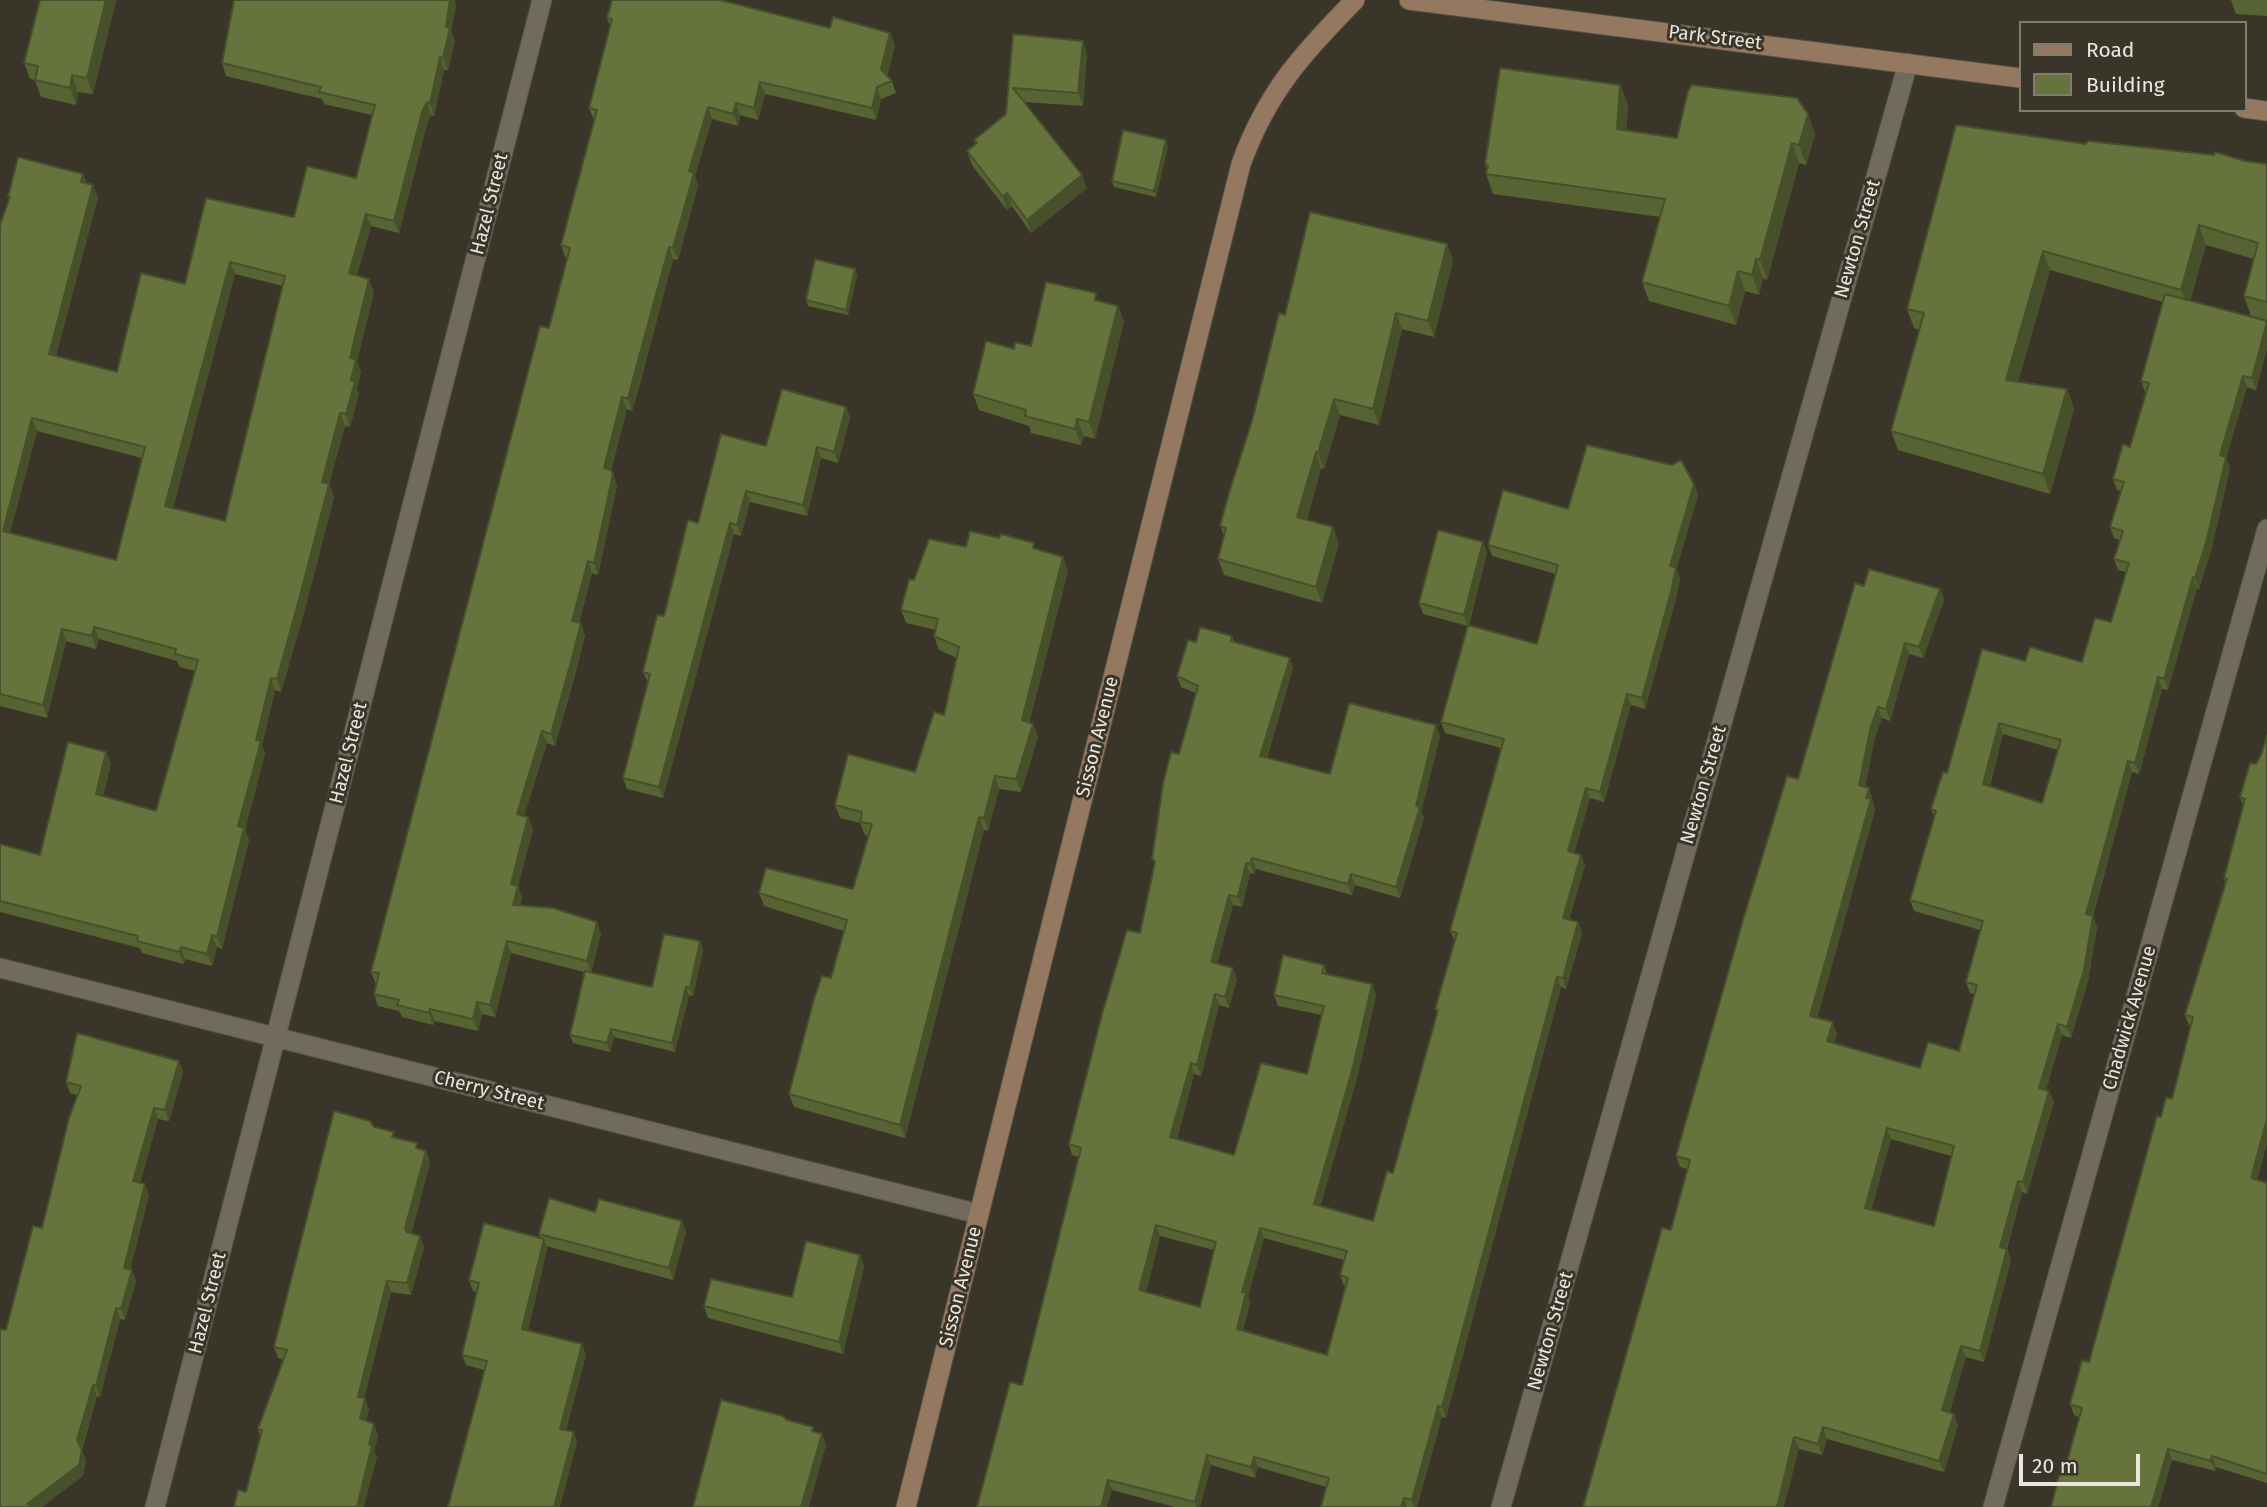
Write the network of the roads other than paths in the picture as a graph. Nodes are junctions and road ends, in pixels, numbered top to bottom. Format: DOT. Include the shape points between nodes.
graph roads {
  1 [pos="542,0"];
  2 [pos="1355,0"];
  3 [pos="1409,0"];
  4 [pos="1908,63"];
  5 [pos="2018,78"];
  6 [pos="2246,108"];
  7 [pos="2267,111"];
  8 [pos="2267,529"];
  9 [pos="0,968"];
  10 [pos="275,1037"];
  11 [pos="979,1214"];
  12 [pos="155,1507"];
  13 [pos="906,1507"];
  14 [pos="1501,1507"];
  15 [pos="1993,1507"];
  1 -- 10 [label="street, Hazel Street"];
  2 -- 11 [label="main road, Sisson Avenue" via="1312,43 1272,94 1241,164"];
  3 -- 4 [label="main road, Park Street"];
  4 -- 5 [label="main road, Park Street"];
  4 -- 14 [label="street, Newton Street"];
  6 -- 7 [label="main road"];
  8 -- 15 [label="street, Chadwick Avenue"];
  9 -- 10 [label="street, Cherry Street"];
  10 -- 11 [label="street, Cherry Street"];
  10 -- 12 [label="street, Hazel Street"];
  11 -- 13 [label="main road, Sisson Avenue"];
}
